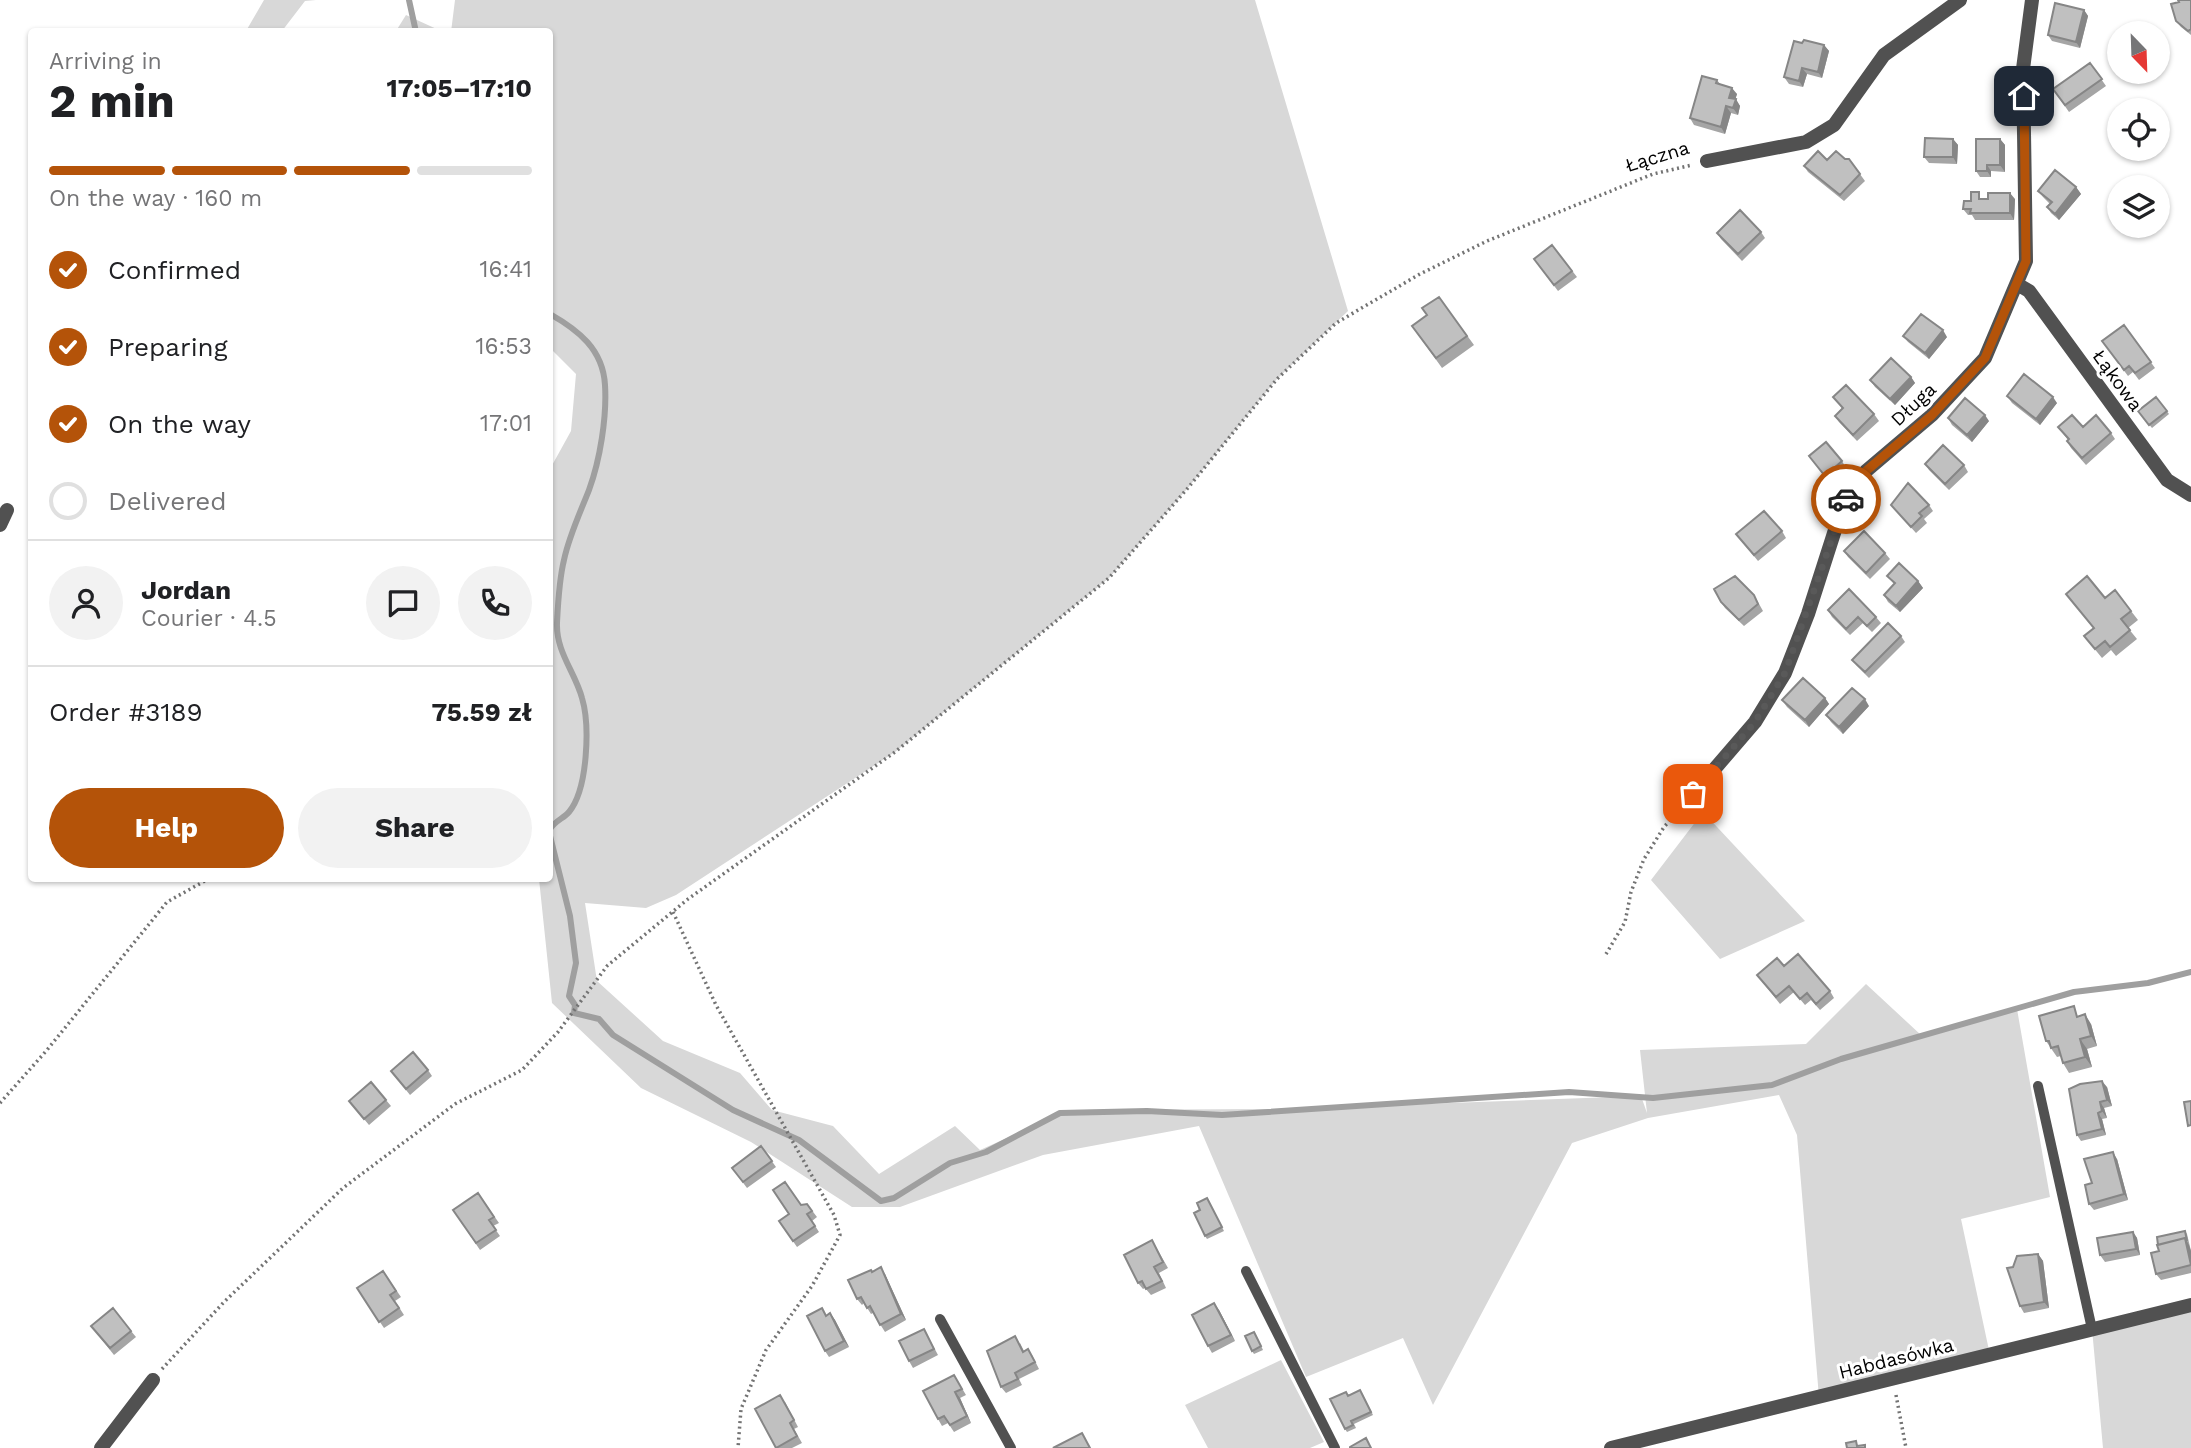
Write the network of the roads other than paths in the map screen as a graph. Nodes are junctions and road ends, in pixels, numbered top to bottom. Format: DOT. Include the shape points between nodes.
graph roads {
  1 [pos="1960,0"];
  2 [pos="2032,0"];
  3 [pos="1707,161"];
  4 [pos="2017,284"];
  5 [pos="2191,495"];
  6 [pos="7,510"];
  7 [pos="0,525"];
  8 [pos="1693,794"];
  9 [pos="2038,1086"];
  10 [pos="1246,1271"];
  11 [pos="2191,1305"];
  12 [pos="940,1319"];
  13 [pos="2092,1329"];
  14 [pos="153,1380"];
  15 [pos="102,1448"];
  16 [pos="1012,1448"];
  17 [pos="1335,1448"];
  18 [pos="1611,1448"];
  1 -- 3 [label="street, Łączna" via="1884,55 1834,125 1806,142"];
  2 -- 4 [label="street, Długa" via="2023,69 2026,261"];
  4 -- 5 [label="street, Łąkowa" via="2029,290 2167,480"];
  4 -- 8 [label="street, Długa" via="1985,358 1932,415 1866,471 1843,505 1785,673 1755,722"];
  6 -- 7 [label="street"];
  9 -- 13 [label="lane"];
  10 -- 17 [label="lane"];
  11 -- 13 [label="street, Habdasówka"];
  12 -- 16 [label="lane"];
  13 -- 18 [label="street, Habdasówka"];
  14 -- 15 [label="street"];
}
